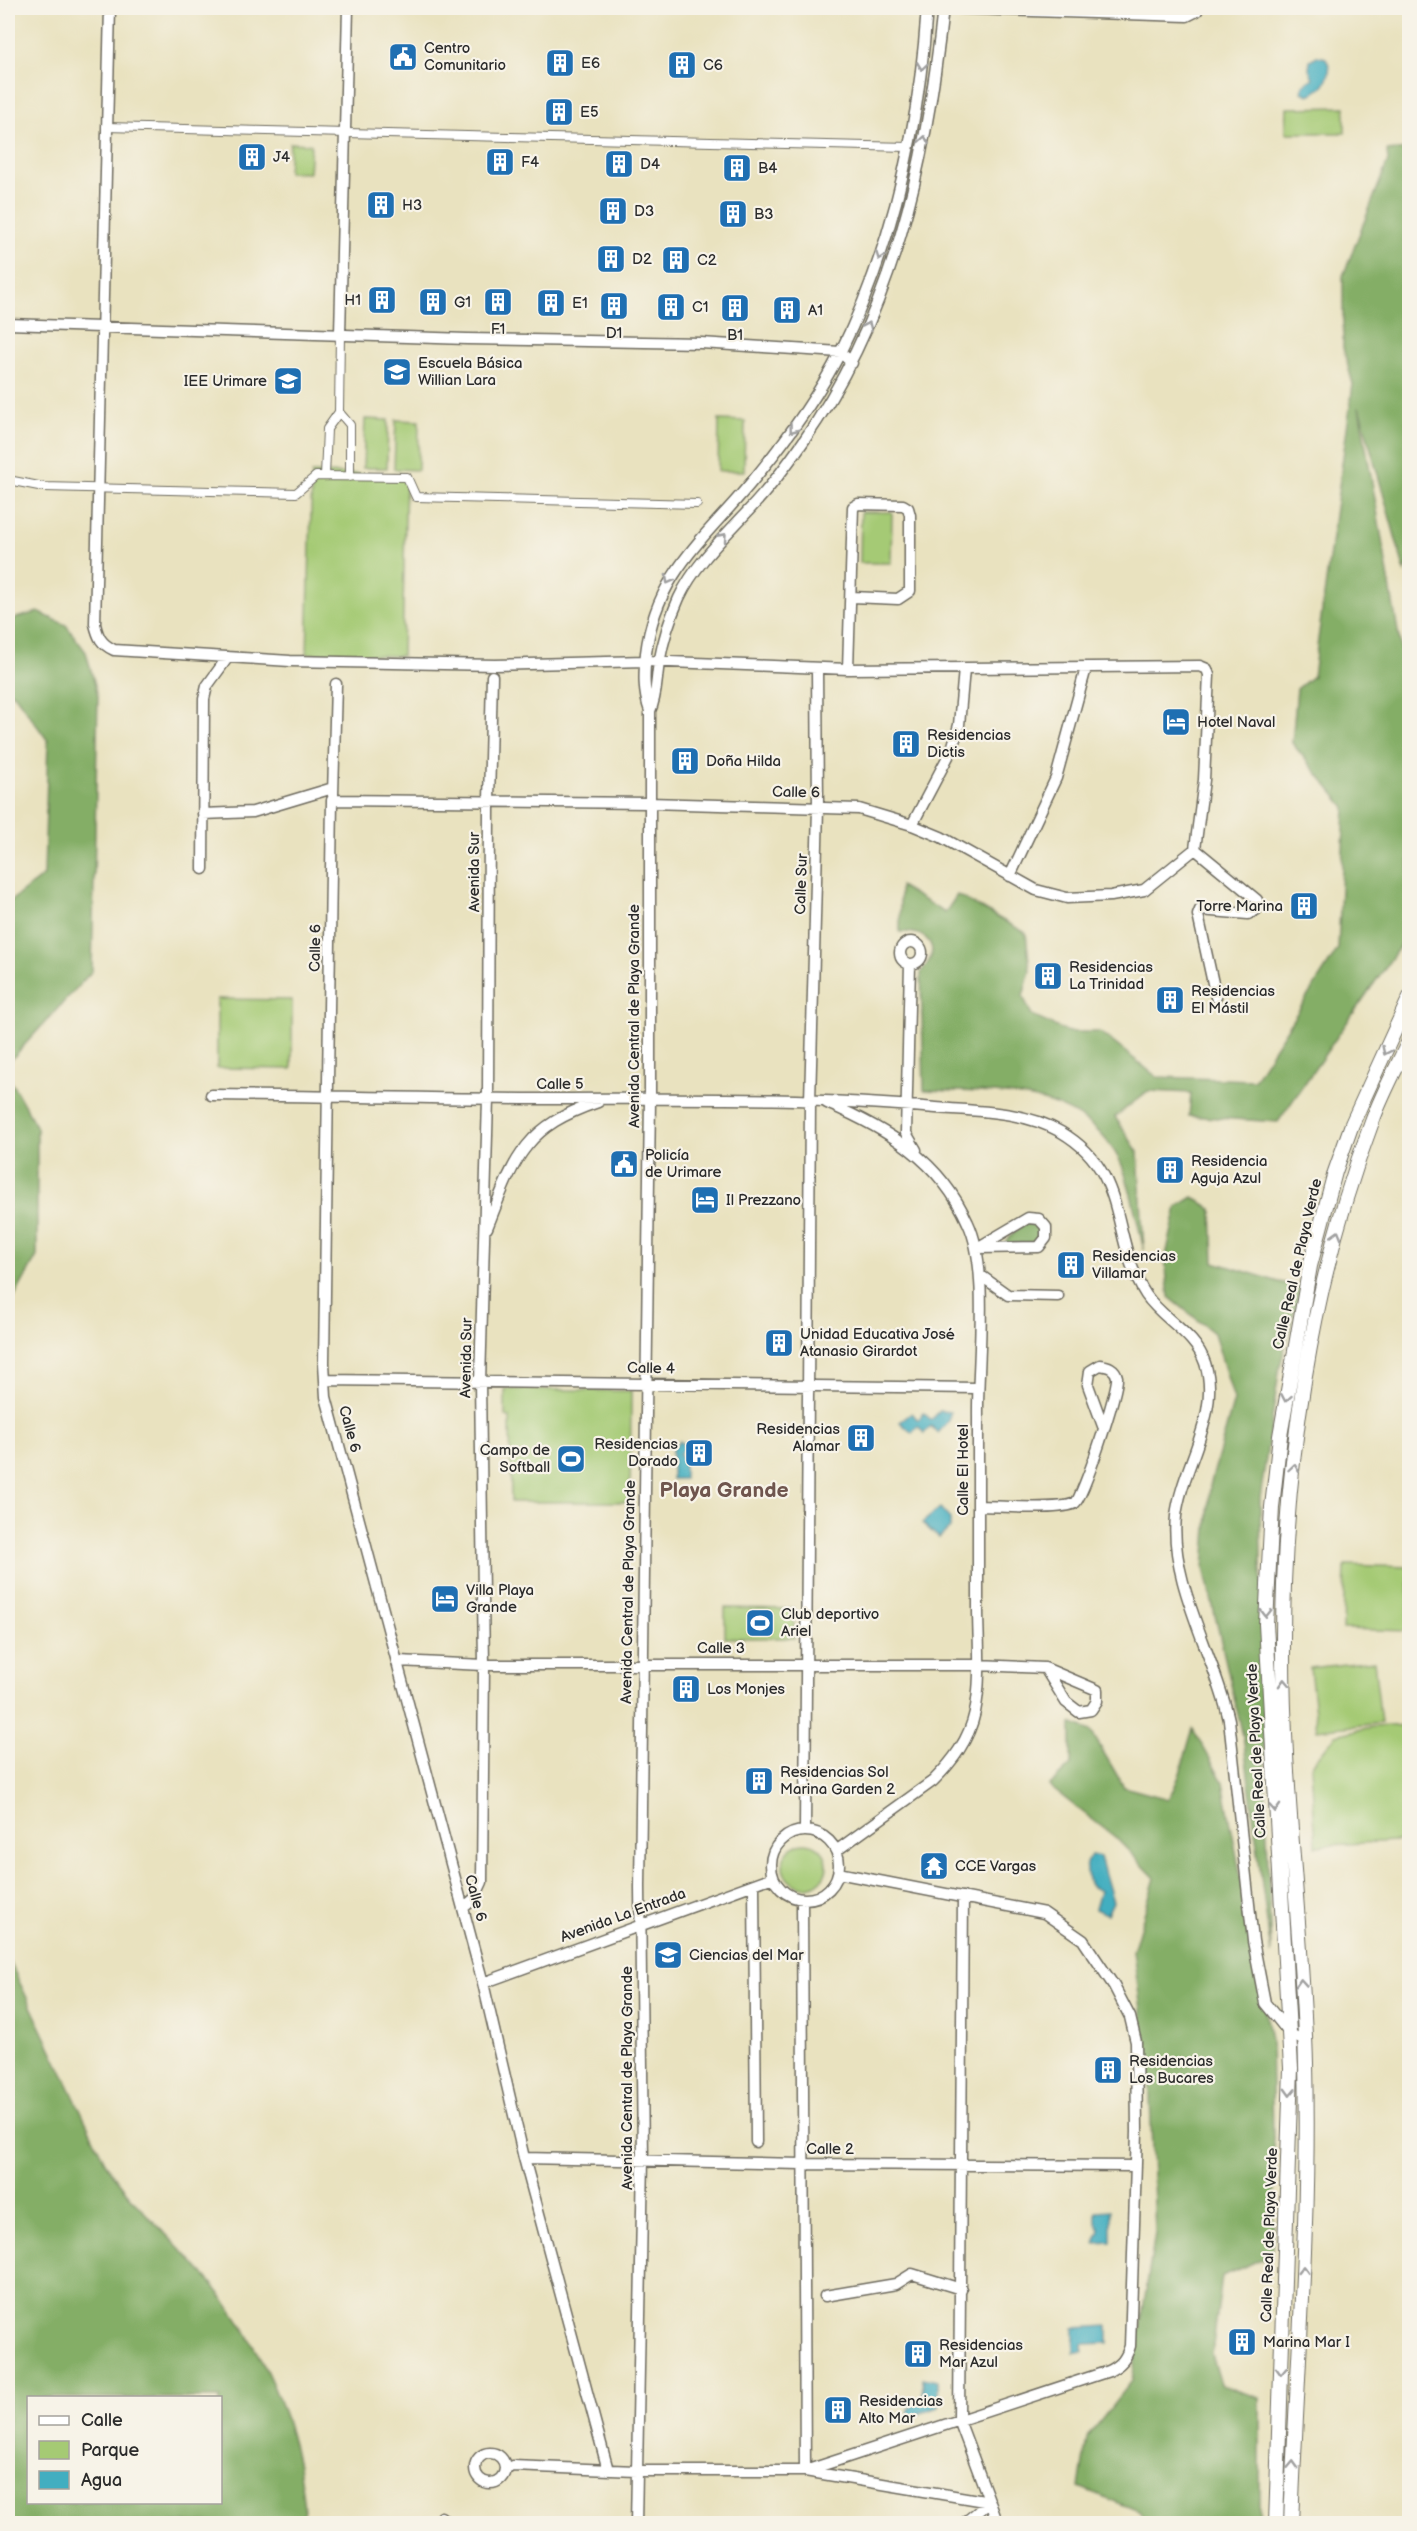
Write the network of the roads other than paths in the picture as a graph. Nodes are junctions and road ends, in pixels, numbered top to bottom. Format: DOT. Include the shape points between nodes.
graph roads {
  1 [pos="110,8"];
  2 [pos="348,8"];
  3 [pos="927,8"];
  4 [pos="943,8"];
  5 [pos="1198,8"];
  6 [pos="106,127"];
  7 [pos="346,134"];
  8 [pos="908,147"];
  9 [pos="8,324"];
  10 [pos="101,327"];
  11 [pos="340,334"];
  12 [pos="840,352"];
  13 [pos="852,363"];
  14 [pos="339,412"];
  15 [pos="325,476"];
  16 [pos="350,477"];
  17 [pos="8,480"];
  18 [pos="99,488"];
  19 [pos="697,504"];
  20 [pos="852,597"];
  21 [pos="228,657"];
  22 [pos="645,661"];
  23 [pos="659,662"];
  24 [pos="817,668"];
  25 [pos="1086,668"];
  26 [pos="848,669"];
  27 [pos="964,669"];
  28 [pos="492,676"];
  29 [pos="644,680"];
  30 [pos="657,681"];
  31 [pos="336,684"];
  32 [pos="650,711"];
  33 [pos="333,788"];
  34 [pos="332,800"];
  35 [pos="489,801"];
  36 [pos="649,803"];
  37 [pos="818,808"];
  38 [pos="203,814"];
  39 [pos="912,825"];
  40 [pos="1195,849"];
  41 [pos="203,869"];
  42 [pos="1010,876"];
  43 [pos="910,964"];
  44 [pos="1216,997"];
  45 [pos="1410,997"];
  46 [pos="1410,1040"];
  47 [pos="211,1095"];
  48 [pos="328,1096"];
  49 [pos="488,1099"];
  50 [pos="606,1099"];
  51 [pos="650,1099"];
  52 [pos="810,1101"];
  53 [pos="823,1101"];
  54 [pos="909,1104"];
  55 [pos="918,1154"];
  56 [pos="484,1235"];
  57 [pos="977,1248"];
  58 [pos="1310,1266"];
  59 [pos="1327,1272"];
  60 [pos="980,1275"];
  61 [pos="1058,1296"];
  62 [pos="1291,1370"];
  63 [pos="1307,1373"];
  64 [pos="325,1380"];
  65 [pos="480,1382"];
  66 [pos="646,1383"];
  67 [pos="808,1385"];
  68 [pos="977,1388"];
  69 [pos="1103,1426"];
  70 [pos="1280,1436"];
  71 [pos="1298,1439"];
  72 [pos="978,1506"];
  73 [pos="1272,1508"];
  74 [pos="1289,1508"];
  75 [pos="1267,1576"];
  76 [pos="1285,1576"];
  77 [pos="1267,1642"];
  78 [pos="1283,1642"];
  79 [pos="398,1661"];
  80 [pos="643,1663"];
  81 [pos="808,1663"];
  82 [pos="484,1665"];
  83 [pos="978,1665"];
  84 [pos="1045,1668"];
  85 [pos="1278,1715"];
  86 [pos="1274,1783"];
  87 [pos="1289,1783"];
  88 [pos="805,1830"];
  89 [pos="1293,1850"];
  90 [pos="836,1851"];
  91 [pos="1278,1851"];
  92 [pos="838,1873"];
  93 [pos="773,1877"];
  94 [pos="754,1884"];
  95 [pos="963,1897"];
  96 [pos="802,1899"];
  97 [pos="463,1908"];
  98 [pos="642,1923"];
  99 [pos="483,1983"];
  100 [pos="1290,2034"];
  101 [pos="1305,2041"];
  102 [pos="1306,2066"];
  103 [pos="1291,2068"];
  104 [pos="756,2142"];
  105 [pos="524,2158"];
  106 [pos="643,2159"];
  107 [pos="960,2163"];
  108 [pos="802,2164"];
  109 [pos="1136,2166"];
  110 [pos="961,2289"];
  111 [pos="825,2296"];
  112 [pos="1283,2300"];
  113 [pos="1301,2302"];
  114 [pos="1280,2393"];
  115 [pos="1298,2395"];
  116 [pos="959,2420"];
  117 [pos="505,2470"];
  118 [pos="608,2470"];
  119 [pos="636,2471"];
  120 [pos="804,2471"];
  121 [pos="990,2502"];
  122 [pos="636,2523"];
  123 [pos="963,2523"];
  124 [pos="998,2523"];
  125 [pos="1275,2523"];
  126 [pos="1291,2523"];
  1 -- 6 [label="street"];
  2 -- 7 [label="street"];
  3 -- 8 [label="street, one-way"];
  4 -- 5 [label="street" via="1187,16"];
  13 -- 4 [label="street, Avenida Central de Playa Grande, one-way" via="880,301 909,213"];
  6 -- 7 [label="street"];
  6 -- 10 [label="street"];
  7 -- 8 [label="street"];
  7 -- 11 [label="street"];
  8 -- 12 [label="street, one-way" via="880,255"];
  9 -- 10 [label="street"];
  10 -- 11 [label="street"];
  10 -- 18 [label="street"];
  11 -- 12 [label="street" via="701,343"];
  11 -- 14 [label="street"];
  12 -- 13 [label="street"];
  12 -- 22 [label="street, one-way" via="794,428 676,569 652,622"];
  23 -- 13 [label="street, Avenida Central de Playa Grande, one-way" via="679,598 696,571 794,454"];
  14 -- 15 [label="street" via="327,429"];
  14 -- 16 [label="street" via="350,425"];
  15 -- 16 [label="street"];
  15 -- 18 [label="street" via="316,476 296,493"];
  16 -- 19 [label="street" via="407,477 416,497"];
  17 -- 18 [label="street" via="44,487"];
  18 -- 21 [label="street" via="95,624 104,645 114,650"];
  20 -- 20 [label="street" via="853,507 903,505 910,515 910,591 898,599"];
  20 -- 26 [label="street"];
  21 -- 22 [label="street" via="495,665"];
  21 -- 38 [label="street" via="207,686 204,699"];
  22 -- 23 [label="street"];
  22 -- 29 [label="street"];
  23 -- 24 [label="street"];
  23 -- 30 [label="street, Avenida Central de Playa Grande"];
  24 -- 26 [label="street"];
  24 -- 37 [label="street, Calle Sur"];
  25 -- 27 [label="street"];
  25 -- 40 [label="street" via="1207,669 1204,780"];
  25 -- 42 [label="street" via="1056,778"];
  26 -- 27 [label="street"];
  27 -- 39 [label="street" via="959,725 952,749"];
  28 -- 35 [label="street, Avenida Sur"];
  29 -- 30 [label="street"];
  29 -- 32 [label="street" via="644,696"];
  30 -- 32 [label="street, Avenida Central de Playa Grande"];
  31 -- 33 [label="street"];
  32 -- 36 [label="street, Avenida Central de Playa Grande"];
  33 -- 34 [label="street"];
  33 -- 38 [label="street" via="253,813"];
  34 -- 35 [label="street, Calle 6"];
  34 -- 48 [label="street, Calle 6"];
  35 -- 36 [label="street, Calle 6"];
  35 -- 49 [label="street, Avenida Sur"];
  36 -- 37 [label="street, Calle 6"];
  36 -- 51 [label="street, Avenida Central de Playa Grande"];
  37 -- 39 [label="street, Calle 6" via="859,809"];
  37 -- 52 [label="street, Calle Sur"];
  38 -- 41 [label="street"];
  39 -- 42 [label="street, Calle 6"];
  40 -- 42 [label="street, Calle 6" via="1144,890 1111,896 1056,896"];
  40 -- 44 [label="street" via="1257,900 1256,910 1248,914 1200,910"];
  43 -- 54 [label="street"];
  45 -- 58 [label="street, Calle Real de Playa Verde, one-way" via="1352,1124"];
  59 -- 46 [label="street, Calle Real de Playa Verde, one-way" via="1372,1121"];
  47 -- 48 [label="street, Calle 5"];
  48 -- 49 [label="street, Calle 5"];
  48 -- 64 [label="street, Calle 6"];
  49 -- 50 [label="street, Calle 5"];
  49 -- 56 [label="street, Avenida Sur"];
  50 -- 51 [label="street, Calle 5"];
  50 -- 56 [label="street" via="569,1112 521,1151"];
  51 -- 52 [label="street, Calle 5"];
  51 -- 66 [label="street, Avenida Central de Playa Grande"];
  52 -- 53 [label="street, Calle 5"];
  52 -- 67 [label="street, Calle Sur"];
  53 -- 54 [label="street, Calle 5"];
  53 -- 55 [label="street, Calle El Hotel" via="879,1127"];
  54 -- 55 [label="street" via="906,1133"];
  54 -- 100 [label="street, Calle 5" via="1028,1119 1059,1130 1085,1148 1101,1168 1112,1192 1138,1280 1157,1309 1199,1349 1205,1363 1209,1379 1206,1412 1182,1485 1175,1532 1188,1593 1228,1720 1242,1854 1265,2003"];
  55 -- 57 [label="street, Calle El Hotel" via="940,1175 960,1205"];
  56 -- 65 [label="street, Avenida Sur"];
  57 -- 57 [label="street" via="1034,1249 1045,1241 1046,1227 1039,1220 1028,1218"];
  57 -- 60 [label="street, Calle El Hotel"];
  58 -- 59 [label="street"];
  58 -- 62 [label="street, Calle Real de Playa Verde"];
  59 -- 63 [label="street, Calle Real de Playa Verde"];
  60 -- 61 [label="street" via="1008,1295"];
  60 -- 68 [label="street, Calle El Hotel"];
  62 -- 63 [label="street"];
  62 -- 70 [label="street, Calle Real de Playa Verde, one-way"];
  63 -- 71 [label="street, Calle Real de Playa Verde"];
  64 -- 65 [label="street, Calle 4"];
  64 -- 79 [label="street, Calle 6" via="326,1397"];
  65 -- 66 [label="street, Calle 4"];
  65 -- 82 [label="street, Avenida Sur"];
  66 -- 67 [label="street, Calle 4"];
  66 -- 80 [label="street, Avenida Central de Playa Grande"];
  67 -- 68 [label="street, Calle 4"];
  67 -- 81 [label="street, Calle Sur"];
  68 -- 72 [label="street, Calle El Hotel"];
  69 -- 69 [label="street" via="1117,1382 1112,1368 1100,1365 1090,1371 1088,1385"];
  69 -- 72 [label="street" via="1083,1492 1076,1502 1063,1506"];
  70 -- 71 [label="street"];
  70 -- 73 [label="street, Calle Real de Playa Verde"];
  74 -- 71 [label="street, Calle Real de Playa Verde, one-way"];
  72 -- 83 [label="street, Calle El Hotel"];
  73 -- 74 [label="street"];
  73 -- 75 [label="street, Calle Real de Playa Verde"];
  74 -- 76 [label="street, Calle Real de Playa Verde"];
  75 -- 76 [label="street"];
  75 -- 77 [label="street, Calle Real de Playa Verde, one-way"];
  76 -- 78 [label="street, Calle Real de Playa Verde"];
  77 -- 78 [label="street"];
  77 -- 85 [label="street, Calle Real de Playa Verde"];
  85 -- 78 [label="street, Calle Real de Playa Verde, one-way"];
  79 -- 82 [label="street, Calle 3"];
  79 -- 97 [label="street, Calle 6"];
  80 -- 81 [label="street, Calle 3"];
  80 -- 82 [label="street, Calle 3"];
  80 -- 98 [label="street, Avenida Central de Playa Grande"];
  81 -- 83 [label="street, Calle 3"];
  81 -- 88 [label="street, Calle Sur"];
  82 -- 97 [label="street, Avenida Sur" via="482,1882 474,1899"];
  83 -- 84 [label="street, Calle 3"];
  83 -- 90 [label="street, Calle El Hotel" via="975,1713 957,1755 933,1781"];
  84 -- 84 [label="street, Calle 3" via="1096,1690 1097,1701 1091,1710 1079,1712 1066,1702"];
  85 -- 86 [label="street, Calle Real de Playa Verde"];
  85 -- 87 [label="street, Calle Real de Playa Verde"];
  86 -- 87 [label="street"];
  86 -- 91 [label="street, Calle Real de Playa Verde, one-way"];
  87 -- 89 [label="street, Calle Real de Playa Verde"];
  88 -- 90 [label="street" via="823,1836"];
  88 -- 93 [label="street" via="794,1832 777,1845 772,1855"];
  89 -- 91 [label="street"];
  101 -- 89 [label="street, Calle Real de Playa Verde, one-way"];
  90 -- 92 [label="street"];
  91 -- 100 [label="street, Calle Real de Playa Verde"];
  92 -- 95 [label="street"];
  92 -- 96 [label="street" via="825,1892"];
  93 -- 94 [label="street, Avenida La Entrada"];
  93 -- 96 [label="street" via="790,1896"];
  94 -- 98 [label="street, Avenida La Entrada"];
  94 -- 104 [label="street"];
  95 -- 107 [label="street"];
  95 -- 109 [label="street" via="1044,1913 1063,1924 1083,1940 1114,1986 1135,2034"];
  96 -- 108 [label="street"];
  97 -- 99 [label="street, Calle 6"];
  98 -- 99 [label="street, Avenida La Entrada"];
  98 -- 106 [label="street, Avenida Central de Playa Grande"];
  99 -- 105 [label="street, Calle 6"];
  100 -- 101 [label="street"];
  100 -- 103 [label="street, Calle Real de Playa Verde"];
  101 -- 102 [label="street, Calle Real de Playa Verde"];
  102 -- 103 [label="street"];
  113 -- 102 [label="street, Calle Real de Playa Verde, one-way"];
  103 -- 112 [label="street, Calle Real de Playa Verde, one-way"];
  105 -- 106 [label="street, Calle 2"];
  105 -- 118 [label="street, Calle 6"];
  106 -- 108 [label="street, Calle 2"];
  106 -- 119 [label="street, Avenida Central de Playa Grande"];
  107 -- 108 [label="street, Calle 2"];
  107 -- 109 [label="street, Calle 2"];
  107 -- 110 [label="street"];
  108 -- 120 [label="street"];
  109 -- 116 [label="street" via="1130,2346 1126,2357 1109,2371"];
  110 -- 111 [label="street" via="912,2274 896,2284"];
  110 -- 116 [label="street"];
  112 -- 113 [label="street"];
  112 -- 114 [label="street, Calle Real de Playa Verde, one-way"];
  113 -- 115 [label="street, Calle Real de Playa Verde"];
  114 -- 115 [label="street"];
  114 -- 125 [label="street, Calle Real de Playa Verde"];
  126 -- 115 [label="street, Calle Real de Playa Verde, one-way"];
  116 -- 120 [label="street"];
  116 -- 121 [label="street"];
  117 -- 118 [label="street" via="512,2466"];
  118 -- 119 [label="street"];
  119 -- 120 [label="street"];
  119 -- 122 [label="street, Avenida Central de Playa Grande"];
  120 -- 121 [label="street"];
  121 -- 123 [label="street"];
  121 -- 124 [label="street"];
}
